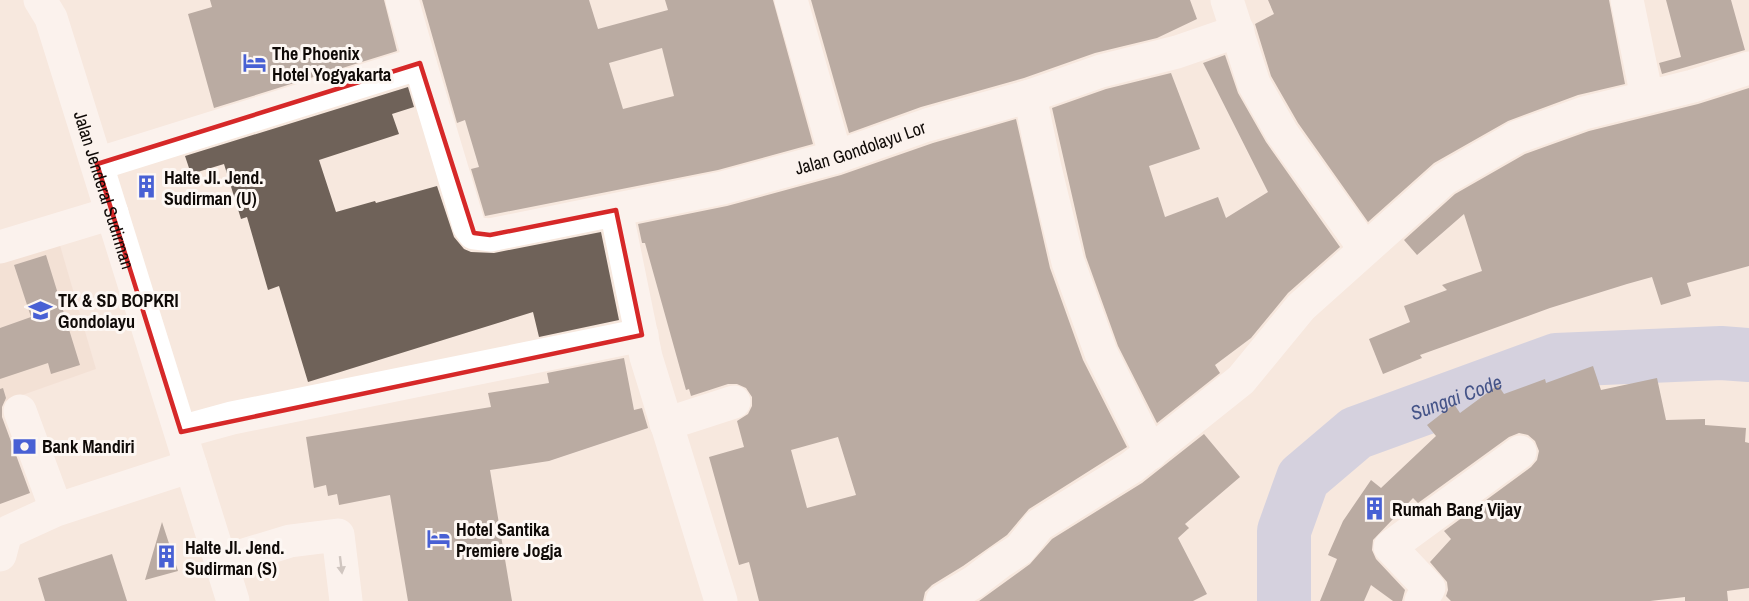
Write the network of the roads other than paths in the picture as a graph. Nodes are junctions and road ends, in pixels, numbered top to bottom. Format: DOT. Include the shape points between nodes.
graph roads {
  1 [pos="402,0"];
  2 [pos="791,0"];
  3 [pos="1227,0"];
  4 [pos="1627,0"];
  5 [pos="47,6"];
  6 [pos="1238,32"];
  7 [pos="420,63"];
  8 [pos="1749,68"];
  9 [pos="1030,96"];
  10 [pos="1647,97"];
  11 [pos="836,157"];
  12 [pos="97,164"];
  13 [pos="616,210"];
  14 [pos="112,213"];
  15 [pos="0,247"];
  16 [pos="1365,249"];
  17 [pos="642,335"];
  18 [pos="734,402"];
  19 [pos="20,411"];
  20 [pos="666,424"];
  21 [pos="180,432"];
  22 [pos="1520,452"];
  23 [pos="1151,453"];
  24 [pos="191,466"];
  25 [pos="52,498"];
  26 [pos="3,538"];
  27 [pos="221,562"];
  28 [pos="233,601"];
  29 [pos="346,601"];
  30 [pos="721,601"];
  31 [pos="942,601"];
  32 [pos="1421,601"];
  1 -- 7 [label="street"];
  2 -- 11 [label="street"];
  3 -- 6 [label="street"];
  4 -- 10 [label="street"];
  5 -- 12 [label="street, Jalan Jenderal Sudirman"];
  6 -- 9 [label="street, Jalan Gondolayu Lor" via="1101,71"];
  6 -- 16 [label="street" via="1254,84 1282,134"];
  7 -- 12 [label="street"];
  7 -- 13 [label="street, Jalan Gondolayu Lor" via="468,226 474,233 490,235"];
  8 -- 10 [label="street"];
  9 -- 11 [label="street, Jalan Gondolayu Lor" via="927,125"];
  9 -- 23 [label="street" via="1068,262 1101,353"];
  10 -- 16 [label="street" via="1584,113 1517,137 1486,153 1444,179"];
  11 -- 13 [label="street, Jalan Gondolayu Lor" via="722,188"];
  12 -- 14 [label="street, Jalan Jenderal Sudirman"];
  13 -- 17 [label="street"];
  14 -- 15 [label="street"];
  14 -- 21 [label="street, Jalan Jenderal Sudirman"];
  16 -- 23 [label="street" via="1301,307 1242,380"];
  17 -- 20 [label="street"];
  17 -- 21 [label="street" via="232,418"];
  18 -- 20 [label="street"];
  19 -- 25 [label="street"];
  20 -- 30 [label="street"];
  21 -- 24 [label="street, Jalan Jenderal Sudirman"];
  22 -- 32 [label="street" via="1389,547 1429,588"];
  23 -- 31 [label="street" via="1039,525 1020,549"];
  24 -- 26 [label="street" via="56,510"];
  24 -- 27 [label="street, Jalan Jenderal Sudirman"];
  27 -- 28 [label="street, Jalan Jenderal Sudirman"];
  27 -- 29 [label="street, one-way" via="290,541 338,535"];
}
